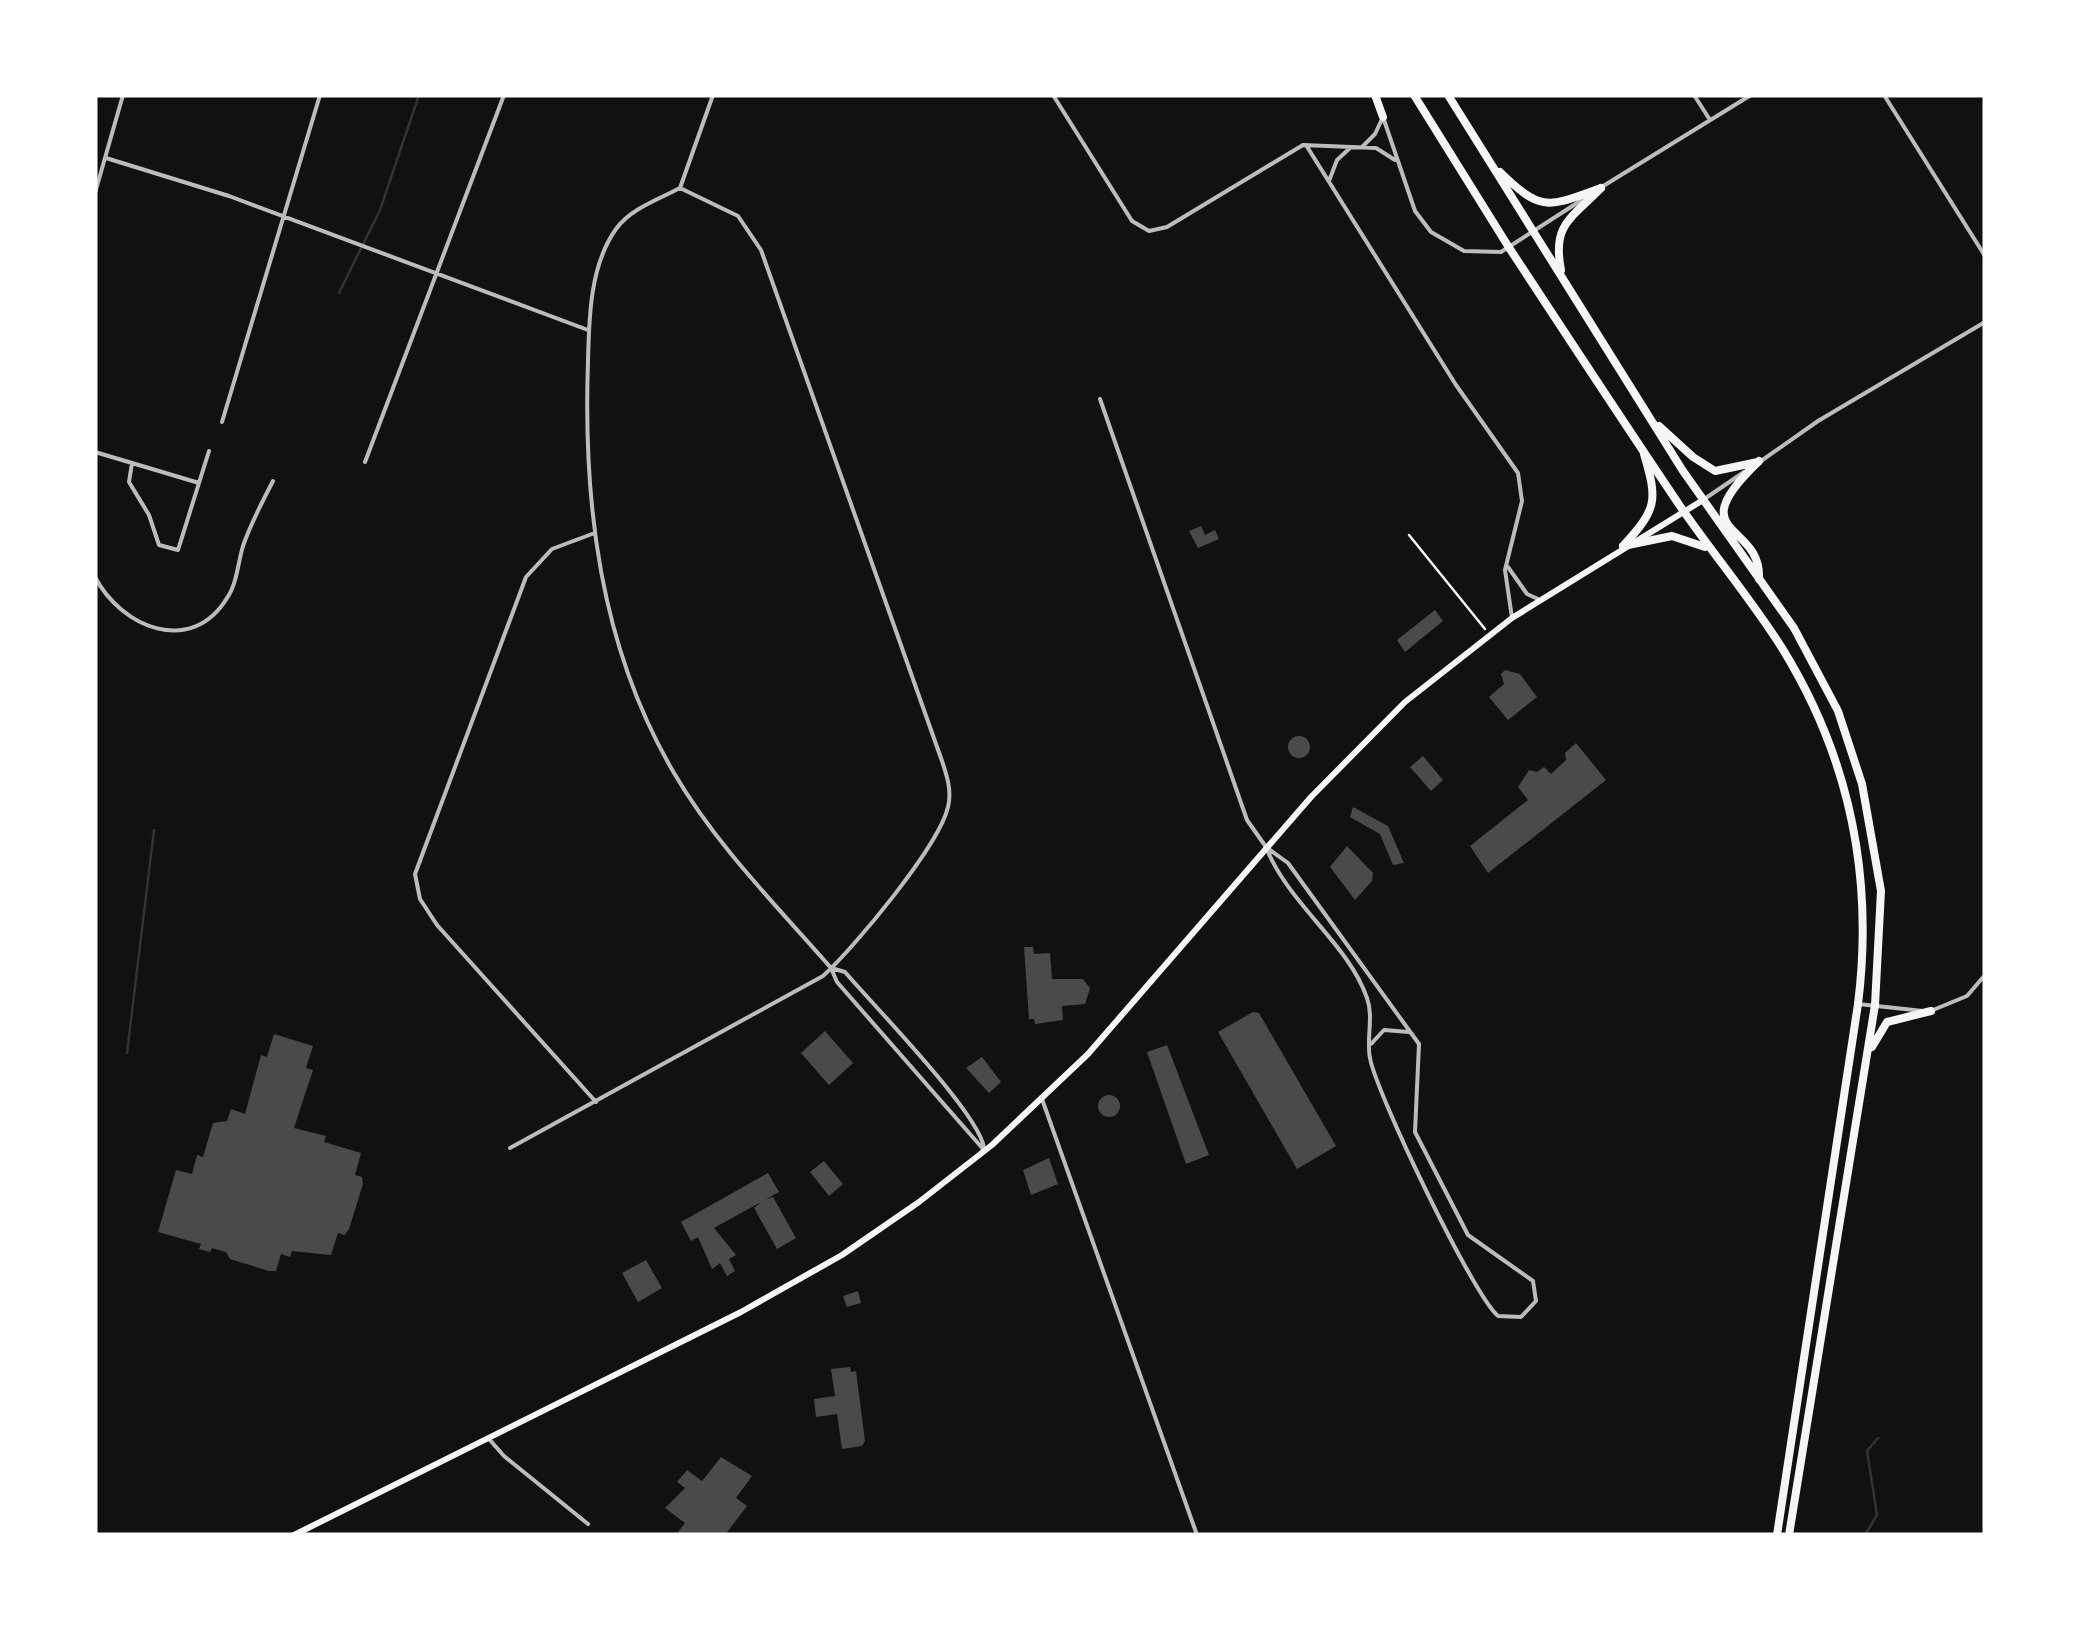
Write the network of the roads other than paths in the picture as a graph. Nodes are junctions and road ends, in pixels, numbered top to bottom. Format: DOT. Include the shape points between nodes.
graph roads {
  1 [pos="124,95"];
  2 [pos="320,95"];
  3 [pos="504,95"];
  4 [pos="713,95"];
  5 [pos="1053,95"];
  6 [pos="1375,95"];
  7 [pos="1414,95"];
  8 [pos="1448,95"];
  9 [pos="1694,95"];
  10 [pos="1751,95"];
  11 [pos="1884,95"];
  12 [pos="1383,117"];
  13 [pos="1710,120"];
  14 [pos="1306,145"];
  15 [pos="1362,146"];
  16 [pos="1350,148"];
  17 [pos="106,158"];
  18 [pos="1398,164"];
  19 [pos="1492,164"];
  20 [pos="1329,181"];
  21 [pos="680,188"];
  22 [pos="1601,188"];
  23 [pos="95,193"];
  24 [pos="283,216"];
  25 [pos="1533,231"];
  26 [pos="1508,246"];
  27 [pos="1985,256"];
  28 [pos="437,273"];
  29 [pos="1563,279"];
  30 [pos="1985,322"];
  31 [pos="588,330"];
  32 [pos="1100,399"];
  33 [pos="1649,416"];
  34 [pos="222,422"];
  35 [pos="1641,444"];
  36 [pos="209,450"];
  37 [pos="95,452"];
  38 [pos="365,462"];
  39 [pos="1760,462"];
  40 [pos="132,463"];
  41 [pos="273,482"];
  42 [pos="199,483"];
  43 [pos="1703,500"];
  44 [pos="1682,509"];
  45 [pos="592,534"];
  46 [pos="1624,546"];
  47 [pos="1506,562"];
  48 [pos="1723,564"];
  49 [pos="95,576"];
  50 [pos="1758,578"];
  51 [pos="1540,600"];
  52 [pos="1512,618"];
  53 [pos="1266,847"];
  54 [pos="832,968"];
  55 [pos="1985,975"];
  56 [pos="1858,1004"];
  57 [pos="1875,1006"];
  58 [pos="1931,1011"];
  59 [pos="1413,1034"];
  60 [pos="1369,1050"];
  61 [pos="1868,1056"];
  62 [pos="1042,1099"];
  63 [pos="596,1102"];
  64 [pos="510,1148"];
  65 [pos="985,1150"];
  66 [pos="488,1438"];
  67 [pos="588,1524"];
  68 [pos="294,1535"];
  69 [pos="1196,1535"];
  70 [pos="1777,1535"];
  71 [pos="1789,1535"];
  1 -- 17 [label="street"];
  2 -- 24 [label="street"];
  3 -- 28 [label="street"];
  4 -- 21 [label="street"];
  5 -- 14 [label="street" via="1132,221 1149,231 1167,227"];
  6 -- 12 [label="highway"];
  7 -- 26 [label="highway"];
  8 -- 19 [label="highway"];
  9 -- 13 [label="street"];
  10 -- 13 [label="street"];
  11 -- 27 [label="street"];
  12 -- 15 [label="street"];
  12 -- 18 [label="street"];
  13 -- 22 [label="street"];
  14 -- 16 [label="street"];
  14 -- 20 [label="street"];
  15 -- 16 [label="street"];
  15 -- 18 [label="street" via="1385,151"];
  16 -- 20 [label="street"];
  17 -- 23 [label="street"];
  17 -- 24 [label="street"];
  18 -- 26 [label="street" via="1415,211 1440,239 1482,255"];
  19 -- 22 [label="highway" via="1538,204"];
  19 -- 25 [label="highway"];
  20 -- 47 [label="street" via="1518,474 1522,501"];
  21 -- 31 [label="street" via="614,231 599,266"];
  21 -- 54 [label="street" via="730,211 756,240 948,782 949,805 936,834"];
  22 -- 25 [label="street"];
  22 -- 29 [label="highway" via="1558,234"];
  24 -- 28 [label="street"];
  24 -- 34 [label="street"];
  25 -- 26 [label="street"];
  25 -- 29 [label="highway"];
  26 -- 35 [label="highway"];
  28 -- 31 [label="street"];
  28 -- 38 [label="street"];
  29 -- 33 [label="highway"];
  30 -- 39 [label="street"];
  31 -- 45 [label="street"];
  32 -- 53 [label="street" via="1244,812"];
  33 -- 39 [label="highway" via="1715,471"];
  33 -- 43 [label="highway"];
  35 -- 44 [label="highway"];
  35 -- 46 [label="highway" via="1654,502"];
  36 -- 42 [label="street"];
  37 -- 40 [label="street"];
  39 -- 43 [label="street"];
  39 -- 50 [label="highway" via="1727,493 1723,506 1759,567"];
  40 -- 42 [label="street"];
  40 -- 42 [label="street" via="129,482 158,544 178,550"];
  41 -- 49 [label="street" via="246,536 228,598 198,623 173,631 146,626 120,611"];
  43 -- 44 [label="main road"];
  43 -- 50 [label="highway"];
  44 -- 46 [label="main road"];
  44 -- 48 [label="highway"];
  45 -- 54 [label="street" via="638,698 669,764 724,845"];
  45 -- 63 [label="street" via="552,549 526,577 416,874 430,917"];
  46 -- 48 [label="highway" via="1680,536 1701,543"];
  46 -- 51 [label="main road"];
  47 -- 51 [label="street" via="1527,594"];
  47 -- 52 [label="street"];
  48 -- 56 [label="highway" via="1807,694 1854,823 1866,937"];
  50 -- 57 [label="highway" via="1826,685 1862,784 1881,891"];
  51 -- 52 [label="main road"];
  52 -- 53 [label="main road" via="1367,738"];
  53 -- 59 [label="street" via="1288,863"];
  53 -- 60 [label="street" via="1276,872 1366,996"];
  53 -- 62 [label="main road"];
  54 -- 63 [label="street"];
  54 -- 65 [label="street" via="837,982"];
  54 -- 65 [label="street" via="845,972 982,1133"];
  55 -- 58 [label="street" via="1967,996"];
  56 -- 57 [label="street"];
  56 -- 70 [label="highway"];
  57 -- 58 [label="street"];
  57 -- 61 [label="highway"];
  58 -- 61 [label="highway" via="1887,1022"];
  59 -- 60 [label="street" via="1384,1030"];
  59 -- 60 [label="street" via="1422,1055 1415,1132 1470,1238 1533,1281 1534,1305 1521,1318 1502,1318 1488,1306 1404,1144"];
  61 -- 71 [label="highway"];
  62 -- 65 [label="main road"];
  62 -- 69 [label="street"];
  63 -- 64 [label="street"];
  65 -- 66 [label="main road" via="820,1268"];
  66 -- 67 [label="street"];
  66 -- 68 [label="main road"];
}
